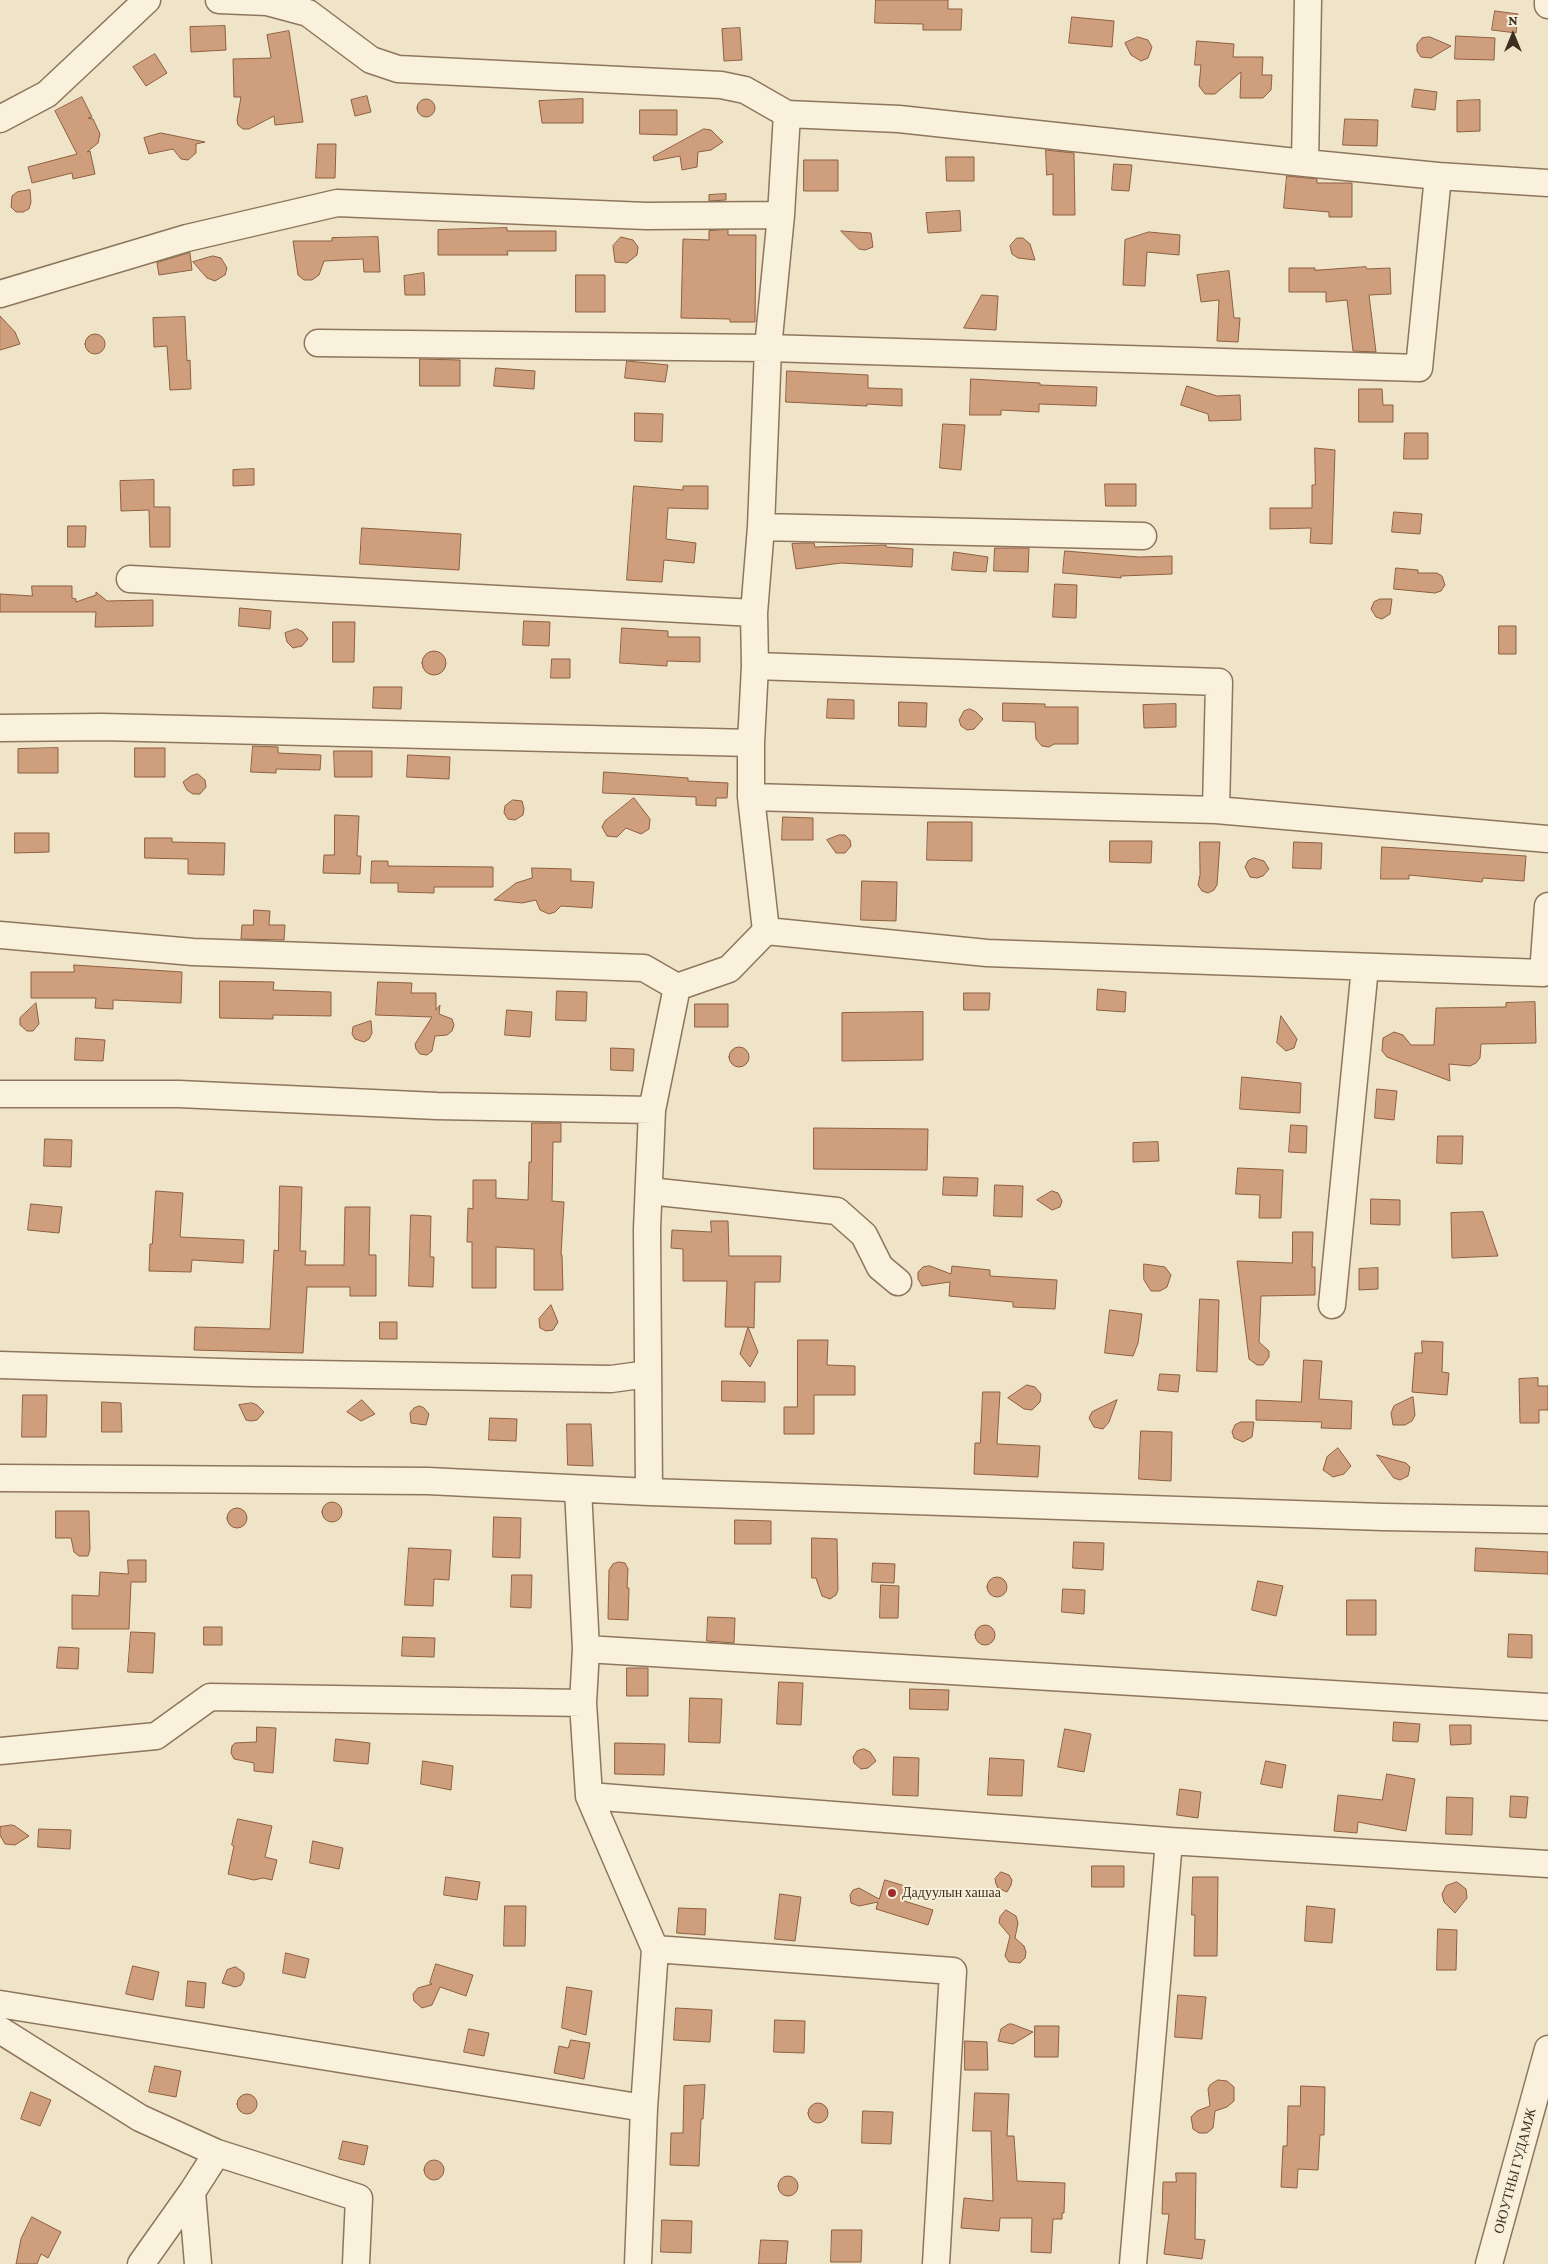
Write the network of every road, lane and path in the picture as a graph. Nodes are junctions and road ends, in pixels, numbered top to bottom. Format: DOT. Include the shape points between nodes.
graph roads {
  1 [pos="147,0"];
  2 [pos="219,0"];
  3 [pos="1308,0"];
  4 [pos="1548,0"];
  5 [pos="269,1"];
  6 [pos="1548,5"];
  7 [pos="787,114"];
  8 [pos="0,119"];
  9 [pos="1305,163"];
  10 [pos="1438,176"];
  11 [pos="1548,183"];
  12 [pos="781,215"];
  13 [pos="0,294"];
  14 [pos="318,343"];
  15 [pos="768,348"];
  16 [pos="761,527"];
  17 [pos="1142,536"];
  18 [pos="130,579"];
  19 [pos="754,613"];
  20 [pos="755,666"];
  21 [pos="0,728"];
  22 [pos="751,744"];
  23 [pos="751,797"];
  24 [pos="1216,810"];
  25 [pos="1548,839"];
  26 [pos="1548,906"];
  27 [pos="766,931"];
  28 [pos="0,935"];
  29 [pos="1365,967"];
  30 [pos="1546,974"];
  31 [pos="677,987"];
  32 [pos="0,1094"];
  33 [pos="652,1110"];
  34 [pos="649,1191"];
  35 [pos="898,1282"];
  36 [pos="1332,1305"];
  37 [pos="0,1365"];
  38 [pos="648,1374"];
  39 [pos="0,1478"];
  40 [pos="578,1488"];
  41 [pos="649,1492"];
  42 [pos="1548,1520"];
  43 [pos="586,1650"];
  44 [pos="583,1702"];
  45 [pos="1548,1707"];
  46 [pos="0,1751"];
  47 [pos="589,1796"];
  48 [pos="1169,1841"];
  49 [pos="1548,1864"];
  50 [pos="655,1949"];
  51 [pos="0,2004"];
  52 [pos="0,2030"];
  53 [pos="1548,2049"];
  54 [pos="644,2108"];
  55 [pos="217,2153"];
  56 [pos="192,2192"];
  57 [pos="141,2264"];
  58 [pos="198,2264"];
  59 [pos="356,2264"];
  60 [pos="638,2264"];
  61 [pos="936,2264"];
  62 [pos="1133,2264"];
  63 [pos="1489,2264"];
  1 -- 8 [label="street" via="47,94"];
  2 -- 5 [label="street"];
  3 -- 9 [label="street"];
  4 -- 6 [label="street"];
  5 -- 7 [label="street" via="308,13 371,60 398,69 721,85 745,90"];
  7 -- 9 [label="street" via="899,119"];
  7 -- 12 [label="street"];
  9 -- 10 [label="street"];
  10 -- 11 [label="street"];
  10 -- 15 [label="street" via="1419,368"];
  12 -- 13 [label="street" via="646,216 337,203 187,238"];
  12 -- 15 [label="street"];
  14 -- 15 [label="street"];
  15 -- 16 [label="street"];
  16 -- 17 [label="street"];
  16 -- 19 [label="street"];
  18 -- 19 [label="street"];
  19 -- 20 [label="street"];
  20 -- 22 [label="street"];
  20 -- 24 [label="street" via="1219,682"];
  21 -- 22 [label="street" via="102,727"];
  22 -- 23 [label="street"];
  23 -- 24 [label="street"];
  23 -- 27 [label="street"];
  24 -- 25 [label="street"];
  26 -- 30 [label="street"];
  27 -- 29 [label="street" via="987,953"];
  27 -- 31 [label="street" via="729,969"];
  28 -- 31 [label="street" via="193,952 644,968"];
  29 -- 30 [label="street"];
  29 -- 36 [label="street"];
  31 -- 33 [label="street"];
  32 -- 33 [label="street" via="178,1094 437,1106"];
  33 -- 34 [label="street"];
  34 -- 35 [label="street" via="837,1211 864,1236 880,1268"];
  34 -- 38 [label="street"];
  37 -- 38 [label="street" via="561,1378"];
  38 -- 41 [label="street"];
  39 -- 40 [label="street" via="428,1482"];
  40 -- 41 [label="street"];
  40 -- 43 [label="street"];
  41 -- 42 [label="street"];
  43 -- 44 [label="street"];
  43 -- 45 [label="street"];
  44 -- 46 [label="street" via="210,1697 156,1736"];
  44 -- 47 [label="street"];
  47 -- 48 [label="street"];
  47 -- 50 [label="street"];
  48 -- 49 [label="street"];
  48 -- 62 [label="street"];
  50 -- 54 [label="street"];
  50 -- 61 [label="street" via="953,1971"];
  51 -- 54 [label="street"];
  52 -- 55 [label="street" via="140,2118"];
  53 -- 63 [label="street, ОЮУТНЫ ГУДАМЖ"];
  54 -- 60 [label="street"];
  55 -- 56 [label="street"];
  55 -- 59 [label="street" via="359,2198"];
  56 -- 57 [label="street"];
  56 -- 58 [label="street"];
}
